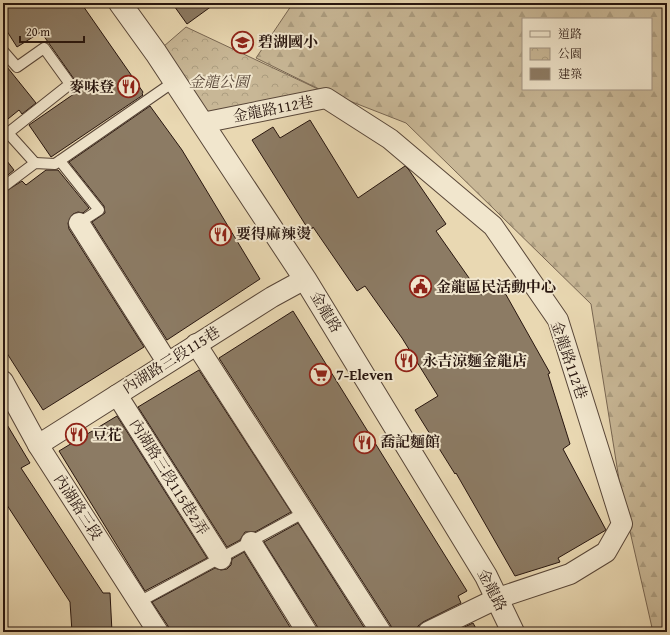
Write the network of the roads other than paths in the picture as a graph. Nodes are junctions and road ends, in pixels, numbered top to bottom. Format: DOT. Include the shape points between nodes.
graph roads {
  1 [pos="120,3"];
  2 [pos="3,51"];
  3 [pos="175,81"];
  4 [pos="202,123"];
  5 [pos="60,161"];
  6 [pos="35,162"];
  7 [pos="3,187"];
  8 [pos="79,223"];
  9 [pos="306,279"];
  10 [pos="196,344"];
  11 [pos="167,362"];
  12 [pos="3,381"];
  13 [pos="117,394"];
  14 [pos="38,445"];
  15 [pos="305,512"];
  16 [pos="250,542"];
  17 [pos="220,559"];
  18 [pos="498,598"];
  19 [pos="139,602"];
  20 [pos="153,629"];
  21 [pos="307,632"];
  22 [pos="381,632"];
  23 [pos="428,632"];
  24 [pos="513,632"];
  1 -- 3 [label="street, 金龍路"];
  2 -- 6 [label="lane" via="17,67 44,48 70,84 8,133"];
  3 -- 4 [label="street, 金龍路"];
  3 -- 5 [label="lane"];
  4 -- 9 [label="street, 金龍路"];
  4 -- 18 [label="street, 金龍路112巷" via="326,98 390,139 492,226 558,320 622,524 606,552 570,574"];
  5 -- 6 [label="lane" via="55,164"];
  5 -- 8 [label="lane" via="100,210"];
  6 -- 7 [label="lane"];
  8 -- 11 [label="street"];
  9 -- 10 [label="street, 內湖路三段115巷" via="272,296"];
  9 -- 18 [label="street, 金龍路"];
  10 -- 11 [label="street, 內湖路三段115巷"];
  10 -- 15 [label="street"];
  11 -- 13 [label="street, 內湖路三段115巷"];
  12 -- 14 [label="street, 內湖路三段"];
  13 -- 14 [label="street, 內湖路三段115巷"];
  13 -- 17 [label="street, 內湖路三段115巷2弄"];
  14 -- 19 [label="street, 內湖路三段"];
  15 -- 16 [label="lane"];
  15 -- 22 [label="street"];
  16 -- 17 [label="lane"];
  16 -- 21 [label="street"];
  17 -- 19 [label="lane"];
  18 -- 23 [label="street, 金龍路112巷"];
  18 -- 24 [label="street, 金龍路"];
  19 -- 20 [label="street, 內湖路三段"];
}
